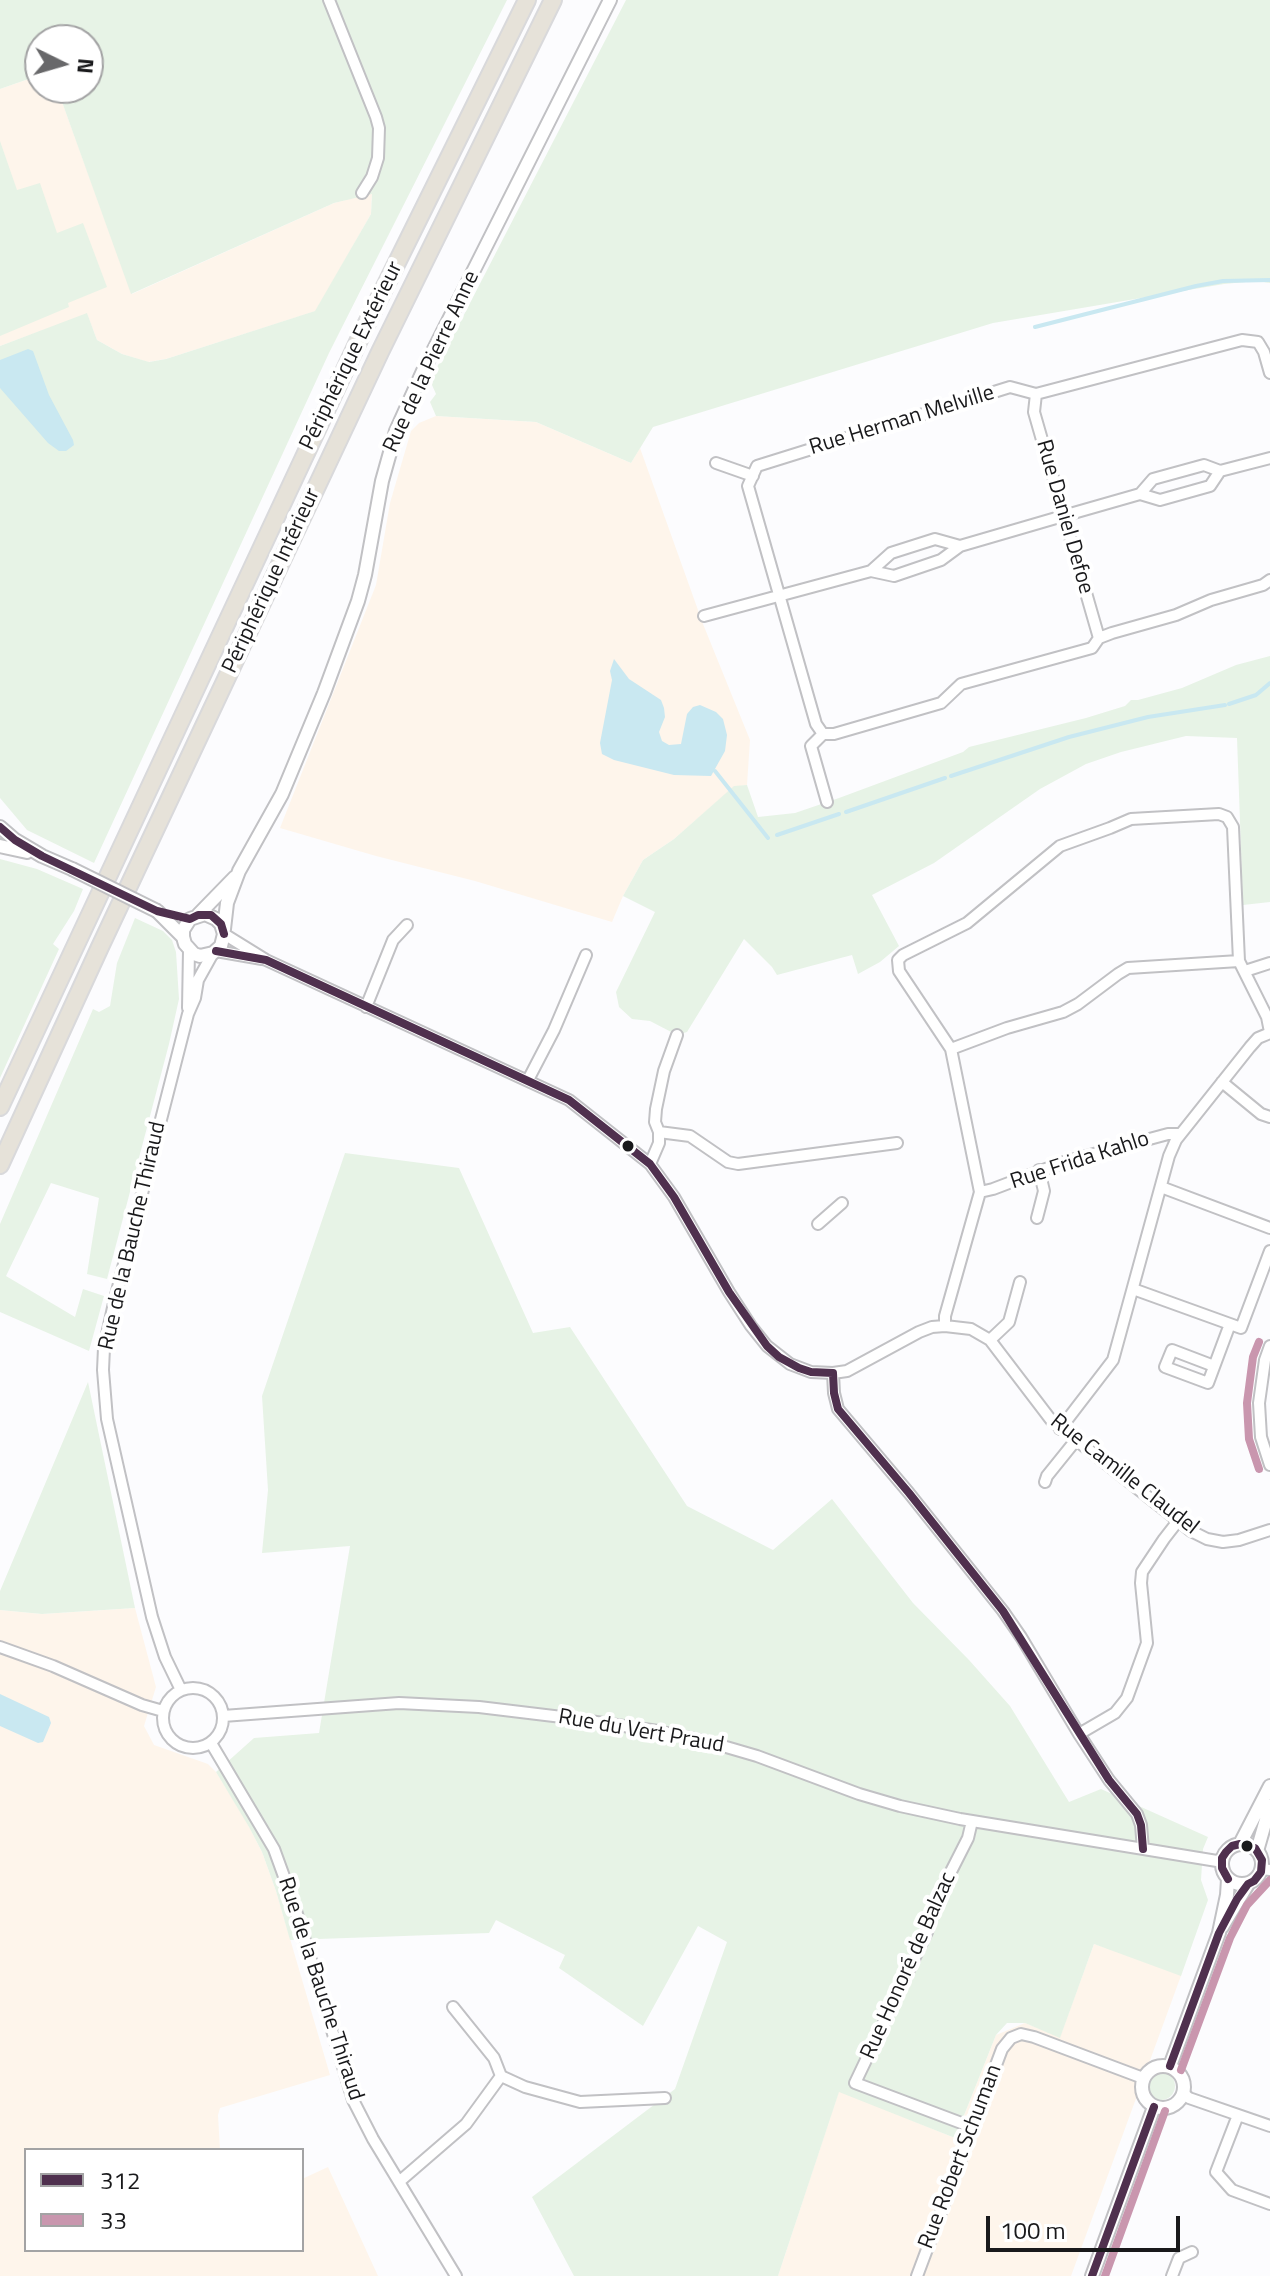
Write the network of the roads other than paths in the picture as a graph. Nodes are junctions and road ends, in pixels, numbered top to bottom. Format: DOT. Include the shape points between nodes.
graph roads {
  1 [pos="329,0"];
  2 [pos="527,0"];
  3 [pos="553,0"];
  4 [pos="610,0"];
  5 [pos="362,193"];
  6 [pos="1270,373"];
  7 [pos="1036,394"];
  8 [pos="1270,458"];
  9 [pos="716,463"];
  10 [pos="1220,471"];
  11 [pos="753,476"];
  12 [pos="1140,494"];
  13 [pos="1063,516"];
  14 [pos="960,546"];
  15 [pos="871,571"];
  16 [pos="1270,580"];
  17 [pos="779,597"];
  18 [pos="704,616"];
  19 [pos="1099,638"];
  20 [pos="823,734"];
  21 [pos="827,802"];
  22 [pos="0,827"];
  23 [pos="0,846"];
  24 [pos="42,856"];
  25 [pos="239,871"];
  26 [pos="157,911"];
  27 [pos="194,917"];
  28 [pos="407,925"];
  29 [pos="224,932"];
  30 [pos="183,937"];
  31 [pos="189,950"];
  32 [pos="215,952"];
  33 [pos="586,955"];
  34 [pos="266,960"];
  35 [pos="1270,963"];
  36 [pos="1242,966"];
  37 [pos="366,1007"];
  38 [pos="188,1014"];
  39 [pos="1270,1033"];
  40 [pos="677,1035"];
  41 [pos="951,1049"];
  42 [pos="528,1080"];
  43 [pos="1222,1082"];
  44 [pos="0,1107"];
  45 [pos="1270,1117"];
  46 [pos="659,1132"];
  47 [pos="1180,1134"];
  48 [pos="897,1143"];
  49 [pos="650,1164"];
  50 [pos="0,1165"];
  51 [pos="1039,1170"];
  52 [pos="1161,1187"];
  53 [pos="980,1192"];
  54 [pos="842,1203"];
  55 [pos="1037,1218"];
  56 [pos="818,1224"];
  57 [pos="1270,1228"];
  58 [pos="1270,1251"];
  59 [pos="1020,1282"];
  60 [pos="1133,1289"];
  61 [pos="1230,1324"];
  62 [pos="945,1326"];
  63 [pos="990,1340"];
  64 [pos="1270,1346"];
  65 [pos="1214,1366"];
  66 [pos="833,1373"];
  67 [pos="1060,1429"];
  68 [pos="1076,1440"];
  69 [pos="1270,1465"];
  70 [pos="1045,1482"];
  71 [pos="1178,1521"];
  72 [pos="1270,1530"];
  73 [pos="0,1647"];
  74 [pos="181,1690"];
  75 [pos="163,1711"];
  76 [pos="223,1716"];
  77 [pos="1079,1734"];
  78 [pos="211,1743"];
  79 [pos="1270,1786"];
  80 [pos="1270,1806"];
  81 [pos="972,1821"];
  82 [pos="1240,1844"];
  83 [pos="1143,1849"];
  84 [pos="1257,1851"];
  85 [pos="1222,1858"];
  86 [pos="1266,1869"];
  87 [pos="1228,1879"];
  88 [pos="1248,1884"];
  89 [pos="1219,1933"];
  90 [pos="453,2007"];
  91 [pos="1170,2066"];
  92 [pos="501,2076"];
  93 [pos="1143,2078"];
  94 [pos="1183,2093"];
  95 [pos="665,2098"];
  96 [pos="1154,2107"];
  97 [pos="1238,2115"];
  98 [pos="1270,2126"];
  99 [pos="972,2127"];
  100 [pos="400,2181"];
  101 [pos="1270,2204"];
  102 [pos="1192,2252"];
  103 [pos="456,2276"];
  104 [pos="917,2276"];
  105 [pos="1092,2276"];
  106 [pos="1172,2276"];
  1 -- 5 [label="street" via="379,128 378,158"];
  2 -- 44 [label="highway, Périphérique Extérieur" via="345,370"];
  3 -- 50 [label="highway, Périphérique Intérieur" via="373,366"];
  4 -- 25 [label="street, Rue de la Pierre Anne" via="402,417 387,457 358,601 282,794"];
  6 -- 7 [label="street, Rue Herman Melville" via="1258,342 1242,340"];
  7 -- 11 [label="street, Rue Herman Melville" via="1010,387 757,466"];
  7 -- 13 [label="street, Rue Daniel Defoe" via="1034,412"];
  8 -- 10 [label="street"];
  9 -- 11 [label="street"];
  10 -- 12 [label="street" via="1204,465 1153,479"];
  10 -- 12 [label="street" via="1210,486 1160,500"];
  11 -- 17 [label="street" via="748,486"];
  12 -- 13 [label="street"];
  13 -- 14 [label="street"];
  13 -- 19 [label="street, Rue Daniel Defoe"];
  14 -- 15 [label="street" via="941,560 894,576"];
  14 -- 15 [label="street" via="935,539 891,553"];
  15 -- 17 [label="street"];
  16 -- 19 [label="street"];
  17 -- 18 [label="street"];
  17 -- 20 [label="street"];
  19 -- 20 [label="street" via="1092,648 961,684 941,703"];
  20 -- 21 [label="street" via="811,746"];
  22 -- 24 [label="street"];
  23 -- 24 [label="street"];
  24 -- 26 [label="street, bridge"];
  25 -- 27 [label="street, Rue de la Pierre Anne"];
  25 -- 29 [label="street, Rue de la Pierre Anne" via="227,903"];
  26 -- 27 [label="street"];
  26 -- 30 [label="street"];
  27 -- 29 [label="street" via="211,915"];
  27 -- 30 [label="street"];
  28 -- 37 [label="street" via="393,940"];
  29 -- 32 [label="street"];
  29 -- 34 [label="street"];
  30 -- 31 [label="street"];
  31 -- 32 [label="street" via="200,956"];
  31 -- 38 [label="street, Rue de la Bauche Thiraud"];
  32 -- 34 [label="street"];
  32 -- 38 [label="street, Rue de la Bauche Thiraud" via="198,980"];
  33 -- 42 [label="street"];
  34 -- 37 [label="street"];
  35 -- 36 [label="street"];
  36 -- 39 [label="street"];
  36 -- 41 [label="street" via="1128,968 1063,1012"];
  36 -- 41 [label="street" via="1233,827 1227,817 1126,820 1060,846 967,923 898,960 899,971"];
  37 -- 42 [label="street"];
  38 -- 74 [label="street, Rue de la Bauche Thiraud" via="114,1303 103,1370 107,1419 152,1617"];
  39 -- 43 [label="street" via="1258,1038"];
  40 -- 46 [label="street" via="656,1109"];
  41 -- 53 [label="street"];
  42 -- 49 [label="street" via="569,1100"];
  43 -- 45 [label="street"];
  43 -- 47 [label="street"];
  46 -- 48 [label="street" via="690,1136 738,1164"];
  46 -- 49 [label="street"];
  47 -- 51 [label="street, Rue Frida Kahlo"];
  47 -- 52 [label="street"];
  49 -- 66 [label="street" via="767,1346 799,1368"];
  51 -- 53 [label="street, Rue Frida Kahlo"];
  51 -- 55 [label="street" via="1044,1191"];
  52 -- 57 [label="street"];
  52 -- 60 [label="street"];
  53 -- 62 [label="street"];
  54 -- 56 [label="street"];
  58 -- 61 [label="street" via="1241,1328"];
  59 -- 63 [label="street" via="1009,1322"];
  60 -- 61 [label="street"];
  60 -- 67 [label="street" via="1113,1360"];
  61 -- 65 [label="street"];
  62 -- 63 [label="street" via="971,1329"];
  62 -- 66 [label="street" via="919,1332 858,1367"];
  63 -- 67 [label="street, Rue Camille Claudel"];
  64 -- 69 [label="street" via="1259,1403"];
  66 -- 77 [label="street" via="835,1401 843,1417 1003,1611"];
  67 -- 68 [label="street, Rue Camille Claudel"];
  68 -- 70 [label="street"];
  68 -- 71 [label="street, Rue Camille Claudel"];
  71 -- 72 [label="street, Rue Camille Claudel" via="1200,1536 1223,1542"];
  71 -- 77 [label="street" via="1142,1572 1147,1643 1127,1698 1115,1713"];
  73 -- 75 [label="street"];
  74 -- 75 [label="street"];
  74 -- 76 [label="street" via="208,1692 219,1702"];
  75 -- 78 [label="street" via="165,1730 177,1744 194,1749"];
  76 -- 78 [label="street"];
  76 -- 81 [label="street, Rue du Vert Praud" via="399,1703 562,1717 695,1738 859,1794"];
  77 -- 83 [label="street" via="1137,1814"];
  78 -- 100 [label="street, Rue de la Bauche Thiraud" via="274,1849 353,2100"];
  79 -- 82 [label="street"];
  80 -- 84 [label="street"];
  81 -- 83 [label="street, Rue du Vert Praud"];
  81 -- 99 [label="street, Rue Honoré de Balzac" via="927,1932 855,2083"];
  82 -- 84 [label="street"];
  82 -- 85 [label="street"];
  83 -- 85 [label="street, Rue du Vert Praud"];
  84 -- 86 [label="street"];
  85 -- 87 [label="street"];
  86 -- 88 [label="street"];
  87 -- 88 [label="street"];
  87 -- 89 [label="street"];
  88 -- 89 [label="street"];
  89 -- 91 [label="street"];
  90 -- 92 [label="street" via="494,2058"];
  91 -- 93 [label="street" via="1154,2067"];
  91 -- 94 [label="street" via="1182,2078"];
  92 -- 95 [label="street" via="580,2102"];
  92 -- 100 [label="street" via="466,2124"];
  93 -- 96 [label="street" via="1143,2095"];
  93 -- 99 [label="street, Rue Robert Schuman" via="1021,2034 1002,2049"];
  94 -- 96 [label="street" via="1173,2106"];
  94 -- 97 [label="street"];
  96 -- 105 [label="street"];
  97 -- 98 [label="street"];
  97 -- 101 [label="street" via="1216,2172 1232,2190"];
  99 -- 104 [label="street, Rue Robert Schuman"];
  100 -- 103 [label="street, Rue de la Bauche Thiraud"];
  102 -- 106 [label="street" via="1179,2258"];
}
